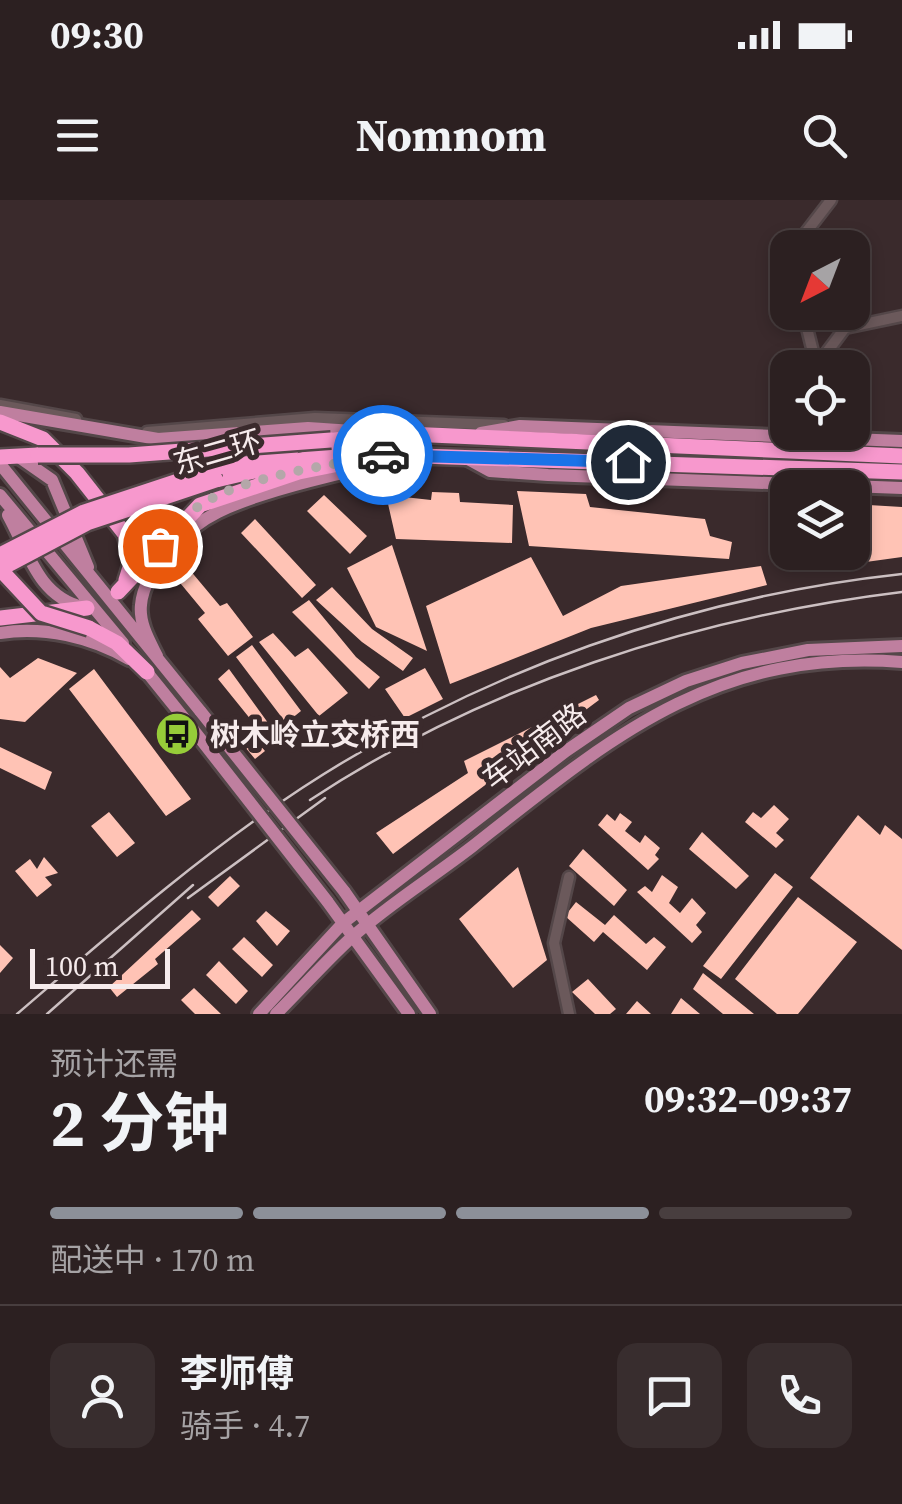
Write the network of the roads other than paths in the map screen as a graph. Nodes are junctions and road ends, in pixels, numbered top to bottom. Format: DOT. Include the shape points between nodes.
graph roads {
  1 [pos="832,200"];
  2 [pos="808,230"];
  3 [pos="902,316"];
  4 [pos="828,350"];
  5 [pos="2,414"];
  6 [pos="520,426"];
  7 [pos="386,434"];
  8 [pos="770,434"];
  9 [pos="464,436"];
  10 [pos="331,440"];
  11 [pos="870,440"];
  12 [pos="902,442"];
  13 [pos="390,454"];
  14 [pos="436,456"];
  15 [pos="902,456"];
  16 [pos="466,458"];
  17 [pos="4,459"];
  18 [pos="902,472"];
  19 [pos="902,488"];
  20 [pos="0,497"];
  21 [pos="0,555"];
  22 [pos="0,569"];
  23 [pos="94,582"];
  24 [pos="87,608"];
  25 [pos="0,618"];
  26 [pos="0,633"];
  27 [pos="902,646"];
  28 [pos="157,656"];
  29 [pos="902,662"];
  30 [pos="147,672"];
  31 [pos="570,877"];
  32 [pos="359,912"];
  33 [pos="344,923"];
  34 [pos="368,925"];
  35 [pos="353,937"];
  36 [pos="259,1014"];
  37 [pos="276,1014"];
  38 [pos="409,1014"];
  39 [pos="430,1014"];
  40 [pos="569,1014"];
  1 -- 2 [label="street"];
  3 -- 4 [label="street" via="845,328"];
  5 -- 6 [label="street" via="151,432 315,418"];
  5 -- 7 [label="main road" via="158,440 308,428"];
  5 -- 13 [label="highway" via="56,450 124,534 132,561 118,592 185,517 210,500 299,472"];
  6 -- 8 [label="main road"];
  6 -- 9 [label="main road"];
  7 -- 9 [label="highway, 东二环"];
  7 -- 10 [label="highway, 东二环"];
  9 -- 15 [label="highway, 东二环"];
  10 -- 17 [label="highway, bridge"];
  10 -- 21 [label="highway, 东二环, bridge" via="106,504"];
  11 -- 12 [label="main road"];
  13 -- 14 [label="highway, 东二环"];
  13 -- 22 [label="highway, 东二环, bridge" via="331,453 242,472 87,522"];
  14 -- 16 [label="highway, 东二环"];
  14 -- 28 [label="main road" via="361,469 219,511 172,549 148,582 140,606"];
  16 -- 18 [label="highway, 东二环"];
  16 -- 19 [label="main road" via="490,470 548,475"];
  17 -- 23 [label="main road"];
  17 -- 23 [label="main road, bridge" via="34,464 52,480"];
  20 -- 24 [label="main road" via="40,577 55,596"];
  20 -- 30 [label="main road"];
  22 -- 30 [label="highway, bridge" via="41,613 117,643"];
  23 -- 28 [label="main road"];
  24 -- 25 [label="highway"];
  26 -- 30 [label="main road" via="55,633 109,648"];
  27 -- 32 [label="main road, 车站南路" via="774,655 657,694 598,728"];
  28 -- 32 [label="main road, bridge"];
  29 -- 34 [label="main road, 车站南路" via="787,669 671,705 584,757"];
  30 -- 33 [label="main road, bridge"];
  31 -- 40 [label="street" via="554,943"];
  32 -- 33 [label="main road, 车站南路"];
  32 -- 34 [label="main road"];
  33 -- 35 [label="main road"];
  33 -- 36 [label="main road, 车站南路"];
  34 -- 35 [label="main road, 车站南路"];
  34 -- 39 [label="main road"];
  35 -- 37 [label="main road, 车站南路"];
  35 -- 38 [label="main road"];
}
